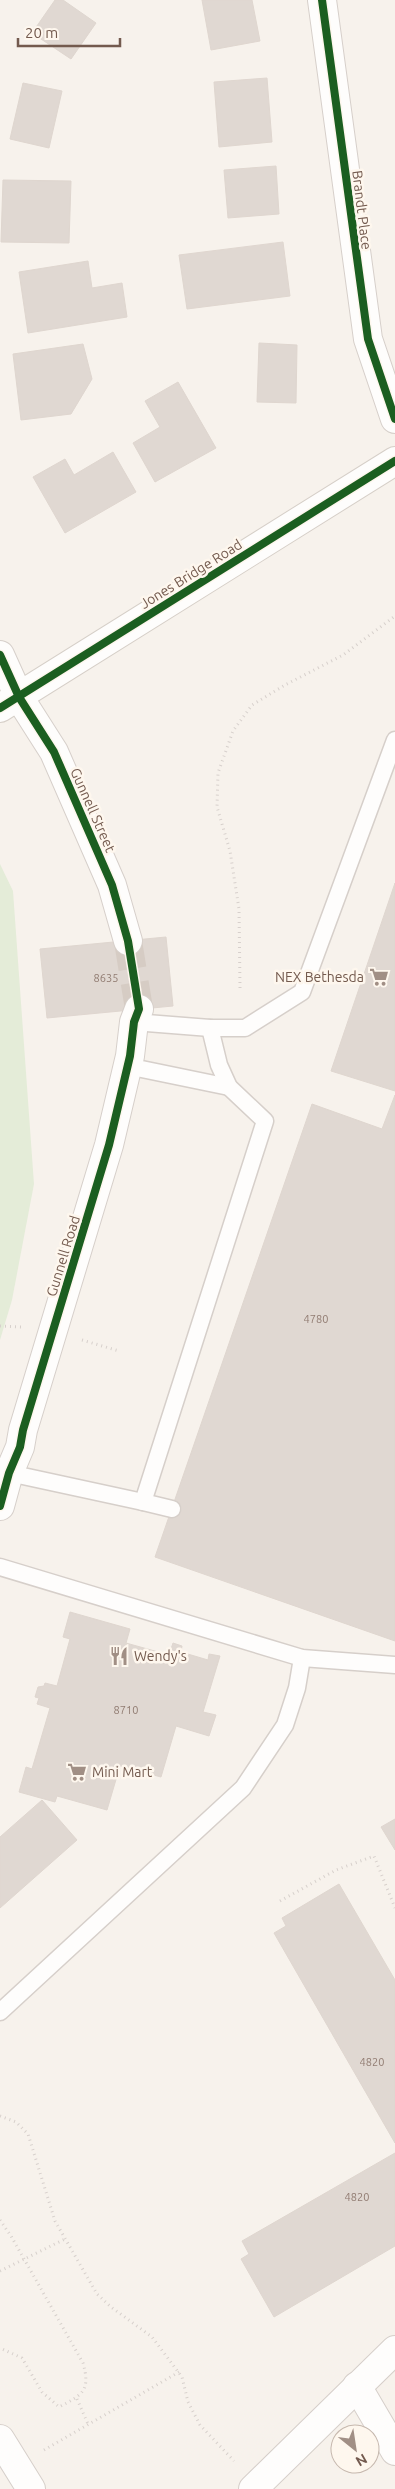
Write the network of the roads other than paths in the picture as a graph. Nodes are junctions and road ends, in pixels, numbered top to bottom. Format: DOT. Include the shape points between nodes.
graph roads {
  1 [pos="322,0"];
  2 [pos="395,419"];
  3 [pos="395,461"];
  4 [pos="0,655"];
  5 [pos="10,703"];
  6 [pos="395,740"];
  7 [pos="128,941"];
  8 [pos="136,1016"];
  9 [pos="210,1028"];
  10 [pos="127,1066"];
  11 [pos="229,1087"];
  12 [pos="9,1473"];
  13 [pos="143,1502"];
  14 [pos="0,1506"];
  15 [pos="172,1509"];
  16 [pos="0,1567"];
  17 [pos="302,1658"];
  18 [pos="395,1665"];
  19 [pos="0,2012"];
  20 [pos="395,2350"];
  21 [pos="357,2386"];
  22 [pos="0,2439"];
  23 [pos="395,2451"];
  24 [pos="31,2489"];
  25 [pos="253,2489"];
  1 -- 2 [label="street, Brandt Place" via="368,339"];
  3 -- 5 [label="street, Jones Bridge Road"];
  4 -- 5 [label="street, Gunnell Street"];
  5 -- 7 [label="street, Gunnell Street" via="54,752 112,885"];
  6 -- 9 [label="lane" via="302,992 245,1028"];
  8 -- 9 [label="lane"];
  8 -- 10 [label="street, Gunnell Road"];
  9 -- 11 [label="lane" via="219,1065"];
  10 -- 11 [label="lane"];
  10 -- 12 [label="street, Gunnell Road" via="110,1145 20,1446"];
  11 -- 13 [label="lane" via="265,1121"];
  12 -- 13 [label="lane"];
  12 -- 14 [label="street, Gunnell Road"];
  13 -- 15 [label="lane"];
  16 -- 17 [label="lane"];
  17 -- 18 [label="lane"];
  17 -- 19 [label="lane" via="286,1725 243,1788"];
  20 -- 21 [label="street"];
  21 -- 23 [label="street"];
  21 -- 25 [label="street"];
  22 -- 24 [label="street"];
}
